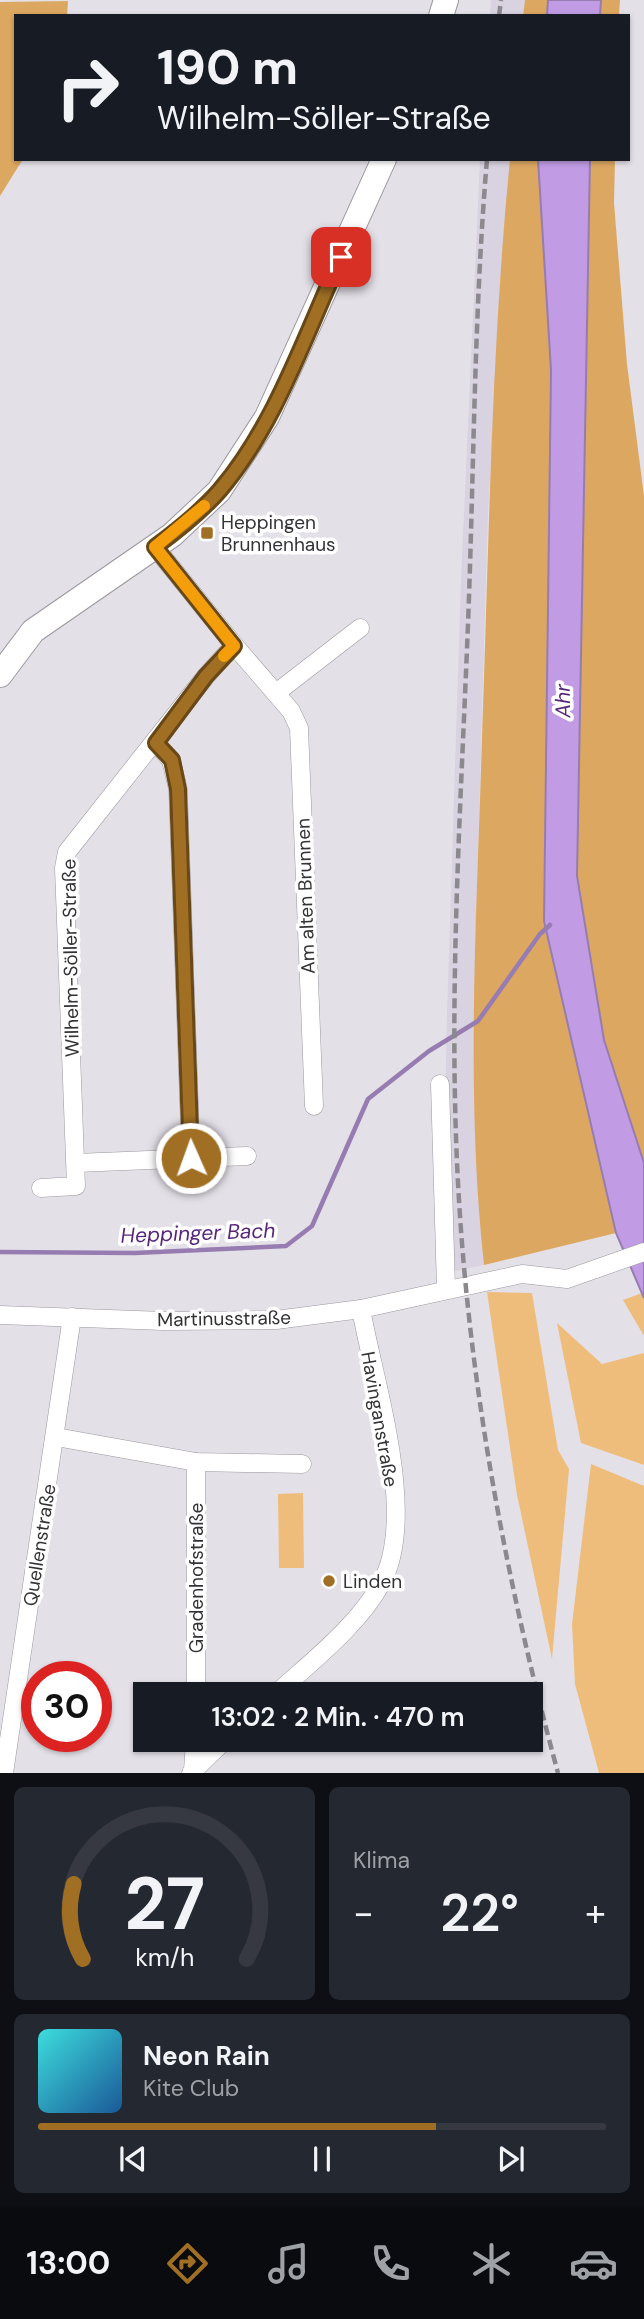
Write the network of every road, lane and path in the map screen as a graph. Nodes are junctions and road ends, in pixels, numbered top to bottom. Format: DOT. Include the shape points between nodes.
graph roads {
  1 [pos="383,161"];
  2 [pos="155,547"];
  3 [pos="360,628"];
  4 [pos="234,646"];
  5 [pos="0,675"];
  6 [pos="276,693"];
  7 [pos="156,743"];
  8 [pos="440,1084"];
  9 [pos="314,1106"];
  10 [pos="247,1156"];
  11 [pos="191,1158"];
  12 [pos="76,1163"];
  13 [pos="41,1188"];
  14 [pos="644,1252"];
  15 [pos="446,1288"];
  16 [pos="360,1309"];
  17 [pos="0,1315"];
  18 [pos="72,1317"];
  19 [pos="57,1437"];
  20 [pos="196,1462"];
  21 [pos="302,1464"];
  22 [pos="196,1682"];
  23 [pos="289,1682"];
  24 [pos="194,1752"];
  25 [pos="213,1752"];
  26 [pos="192,1772"];
  27 [pos="4,1773"];
  1 -- 2 [label="main road" via="279,393 242,460 200,510"];
  2 -- 4 [label="street, Am alten Brunnen"];
  2 -- 5 [label="main road" via="33,631"];
  3 -- 6 [label="street"];
  4 -- 6 [label="street, Am alten Brunnen"];
  4 -- 7 [label="street, Wilhelm-Söller-Straße"];
  6 -- 9 [label="street, Am alten Brunnen" via="299,728"];
  7 -- 11 [label="street" via="172,760 178,789"];
  7 -- 12 [label="street, Wilhelm-Söller-Straße" via="67,852"];
  8 -- 15 [label="street"];
  10 -- 11 [label="street"];
  11 -- 12 [label="street"];
  12 -- 13 [label="street, Wilhelm-Söller-Straße" via="76,1186"];
  14 -- 15 [label="street, Martinusstraße" via="568,1279 522,1274"];
  15 -- 16 [label="street, Martinusstraße"];
  16 -- 18 [label="street, Martinusstraße" via="231,1321"];
  16 -- 23 [label="street, Havinganstraße" via="393,1471 396,1543 382,1581 354,1620"];
  17 -- 18 [label="street, Martinusstraße"];
  18 -- 19 [label="street, Quellenstraße"];
  19 -- 20 [label="street"];
  19 -- 27 [label="street, Quellenstraße"];
  20 -- 21 [label="street"];
  20 -- 22 [label="street, Gradenhofstraße"];
  24 -- 26 [label="street"];
  25 -- 26 [label="street"];
}
